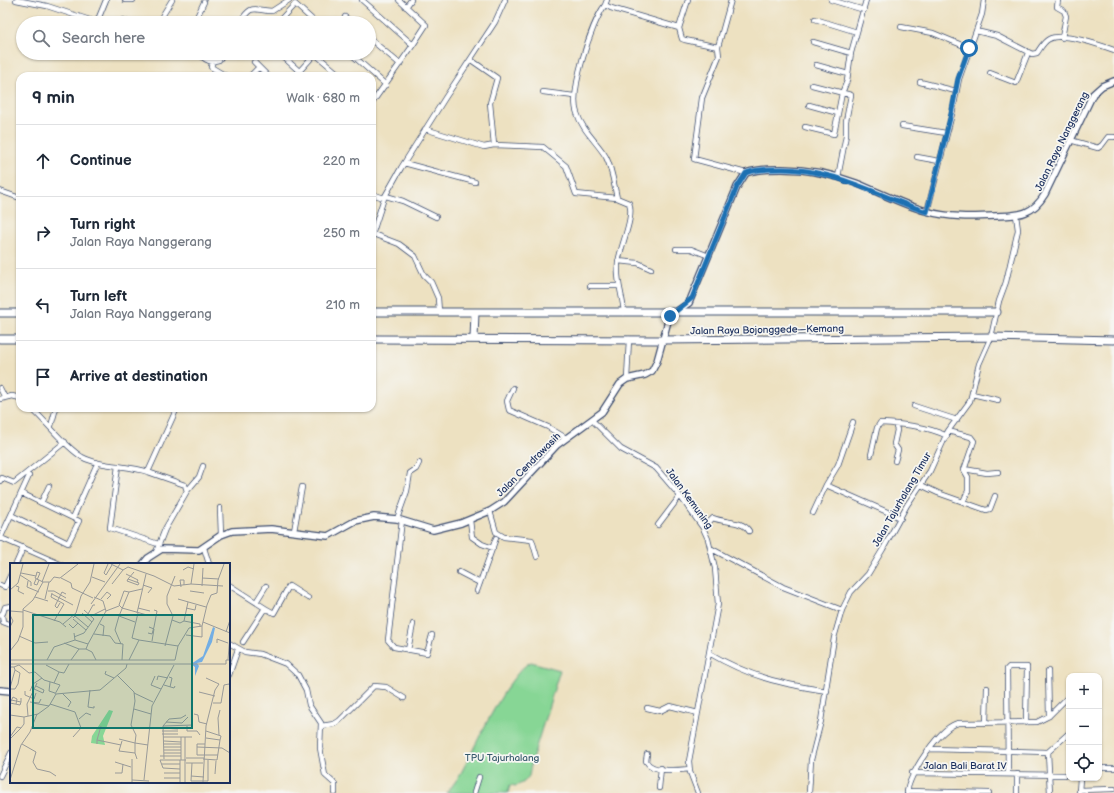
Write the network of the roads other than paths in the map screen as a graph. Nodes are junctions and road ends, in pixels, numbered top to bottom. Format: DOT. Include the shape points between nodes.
graph roads {
  1 [pos="16,0"];
  2 [pos="106,0"];
  3 [pos="125,0"];
  4 [pos="133,0"];
  5 [pos="172,0"];
  6 [pos="289,0"];
  7 [pos="362,0"];
  8 [pos="399,0"];
  9 [pos="411,0"];
  10 [pos="505,0"];
  11 [pos="688,0"];
  12 [pos="731,0"];
  13 [pos="831,0"];
  14 [pos="866,0"];
  15 [pos="984,0"];
  16 [pos="1058,0"];
  17 [pos="35,2"];
  18 [pos="204,2"];
  19 [pos="606,3"];
  20 [pos="406,7"];
  21 [pos="864,10"];
  22 [pos="77,16"];
  23 [pos="100,16"];
  24 [pos="162,16"];
  25 [pos="197,16"];
  26 [pos="246,16"];
  27 [pos="285,16"];
  28 [pos="308,16"];
  29 [pos="815,19"];
  30 [pos="901,27"];
  31 [pos="679,28"];
  32 [pos="976,31"];
  33 [pos="857,32"];
  34 [pos="1062,38"];
  35 [pos="813,42"];
  36 [pos="376,44"];
  37 [pos="414,45"];
  38 [pos="718,47"];
  39 [pos="969,48"];
  40 [pos="1114,50"];
  41 [pos="1028,52"];
  42 [pos="851,53"];
  43 [pos="208,60"];
  44 [pos="219,60"];
  45 [pos="287,60"];
  46 [pos="309,60"];
  47 [pos="323,60"];
  48 [pos="358,60"];
  49 [pos="471,60"];
  50 [pos="213,61"];
  51 [pos="254,62"];
  52 [pos="400,64"];
  53 [pos="816,65"];
  54 [pos="258,67"];
  55 [pos="299,71"];
  56 [pos="218,72"];
  57 [pos="254,72"];
  58 [pos="264,72"];
  59 [pos="336,72"];
  60 [pos="371,72"];
  61 [pos="990,73"];
  62 [pos="848,74"];
  63 [pos="376,76"];
  64 [pos="1114,81"];
  65 [pos="920,82"];
  66 [pos="386,85"];
  67 [pos="812,85"];
  68 [pos="956,91"];
  69 [pos="543,92"];
  70 [pos="842,93"];
  71 [pos="574,96"];
  72 [pos="376,98"];
  73 [pos="809,106"];
  74 [pos="838,113"];
  75 [pos="902,126"];
  76 [pos="805,127"];
  77 [pos="425,129"];
  78 [pos="946,133"];
  79 [pos="1114,137"];
  80 [pos="1070,140"];
  81 [pos="494,146"];
  82 [pos="917,157"];
  83 [pos="939,162"];
  84 [pos="404,163"];
  85 [pos="746,173"];
  86 [pos="838,177"];
  87 [pos="475,182"];
  88 [pos="0,191"];
  89 [pos="376,195"];
  90 [pos="16,197"];
  91 [pos="385,197"];
  92 [pos="617,198"];
  93 [pos="927,212"];
  94 [pos="1016,215"];
  95 [pos="436,217"];
  96 [pos="376,223"];
  97 [pos="376,235"];
  98 [pos="676,249"];
  99 [pos="710,256"];
  100 [pos="618,261"];
  101 [pos="651,269"];
  102 [pos="590,286"];
  103 [pos="619,286"];
  104 [pos="376,312"];
  105 [pos="439,312"];
  106 [pos="476,312"];
  107 [pos="997,312"];
  108 [pos="0,313"];
  109 [pos="16,313"];
  110 [pos="624,313"];
  111 [pos="674,313"];
  112 [pos="991,337"];
  113 [pos="0,339"];
  114 [pos="16,339"];
  115 [pos="376,339"];
  116 [pos="474,339"];
  117 [pos="629,339"];
  118 [pos="662,340"];
  119 [pos="1113,340"];
  120 [pos="627,379"];
  121 [pos="0,388"];
  122 [pos="513,388"];
  123 [pos="972,394"];
  124 [pos="16,397"];
  125 [pos="3,398"];
  126 [pos="998,400"];
  127 [pos="914,406"];
  128 [pos="35,412"];
  129 [pos="55,412"];
  130 [pos="175,412"];
  131 [pos="592,420"];
  132 [pos="957,420"];
  133 [pos="853,422"];
  134 [pos="895,424"];
  135 [pos="51,426"];
  136 [pos="947,434"];
  137 [pos="566,438"];
  138 [pos="65,442"];
  139 [pos="871,454"];
  140 [pos="895,460"];
  141 [pos="419,463"];
  142 [pos="96,466"];
  143 [pos="118,466"];
  144 [pos="203,466"];
  145 [pos="964,469"];
  146 [pos="148,472"];
  147 [pos="998,472"];
  148 [pos="29,476"];
  149 [pos="0,480"];
  150 [pos="826,485"];
  151 [pos="921,485"];
  152 [pos="49,486"];
  153 [pos="302,487"];
  154 [pos="188,491"];
  155 [pos="21,493"];
  156 [pos="680,496"];
  157 [pos="995,496"];
  158 [pos="963,502"];
  159 [pos="41,503"];
  160 [pos="220,508"];
  161 [pos="490,511"];
  162 [pos="813,513"];
  163 [pos="11,515"];
  164 [pos="73,518"];
  165 [pos="901,518"];
  166 [pos="399,520"];
  167 [pos="470,520"];
  168 [pos="658,525"];
  169 [pos="703,528"];
  170 [pos="294,531"];
  171 [pos="749,531"];
  172 [pos="221,535"];
  173 [pos="0,538"];
  174 [pos="496,538"];
  175 [pos="158,544"];
  176 [pos="23,548"];
  177 [pos="204,548"];
  178 [pos="493,548"];
  179 [pos="710,548"];
  180 [pos="156,552"];
  181 [pos="537,557"];
  182 [pos="16,563"];
  183 [pos="58,563"];
  184 [pos="144,563"];
  185 [pos="209,563"];
  186 [pos="459,572"];
  187 [pos="10,576"];
  188 [pos="480,583"];
  189 [pos="0,585"];
  190 [pos="230,586"];
  191 [pos="266,586"];
  192 [pos="477,591"];
  193 [pos="308,598"];
  194 [pos="256,602"];
  195 [pos="10,606"];
  196 [pos="265,608"];
  197 [pos="842,610"];
  198 [pos="1,615"];
  199 [pos="413,624"];
  200 [pos="10,625"];
  201 [pos="432,635"];
  202 [pos="243,642"];
  203 [pos="230,644"];
  204 [pos="238,649"];
  205 [pos="408,650"];
  206 [pos="709,654"];
  207 [pos="1048,671"];
  208 [pos="230,672"];
  209 [pos="987,688"];
  210 [pos="0,690"];
  211 [pos="10,691"];
  212 [pos="827,691"];
  213 [pos="404,698"];
  214 [pos="1066,699"];
  215 [pos="647,708"];
  216 [pos="698,713"];
  217 [pos="1049,716"];
  218 [pos="986,723"];
  219 [pos="1007,723"];
  220 [pos="1026,723"];
  221 [pos="321,726"];
  222 [pos="1066,735"];
  223 [pos="929,749"];
  224 [pos="1008,752"];
  225 [pos="1048,752"];
  226 [pos="647,754"];
  227 [pos="10,755"];
  228 [pos="661,768"];
  229 [pos="1102,768"];
  230 [pos="1114,768"];
  231 [pos="689,769"];
  232 [pos="912,773"];
  233 [pos="1008,774"];
  234 [pos="1017,774"];
  235 [pos="1049,775"];
  236 [pos="1066,775"];
  237 [pos="0,776"];
  238 [pos="478,777"];
  239 [pos="1080,781"];
  240 [pos="659,788"];
  241 [pos="1114,789"];
  242 [pos="907,792"];
  243 [pos="1079,792"];
  244 [pos="335,793"];
  245 [pos="474,793"];
  246 [pos="698,793"];
  247 [pos="808,793"];
  248 [pos="989,793"];
  249 [pos="1017,793"];
  250 [pos="1050,793"];
  1 -- 17 [label="street"];
  2 -- 23 [label="street"];
  3 -- 4 [label="street"];
  5 -- 24 [label="street"];
  6 -- 26 [label="street" via="272,11 259,8"];
  7 -- 37 [label="street"];
  8 -- 20 [label="street"];
  9 -- 20 [label="street"];
  10 -- 49 [label="street" via="502,10"];
  11 -- 31 [label="street"];
  12 -- 38 [label="street"];
  13 -- 21 [label="street"];
  14 -- 21 [label="street"];
  15 -- 32 [label="street"];
  16 -- 34 [label="street" via="1057,7 1064,11 1066,16"];
  17 -- 22 [label="street"];
  18 -- 25 [label="street"];
  19 -- 31 [label="street"];
  19 -- 71 [label="street" via="586,49"];
  20 -- 37 [label="street" via="426,25"];
  21 -- 33 [label="street"];
  27 -- 28 [label="street" via="295,4"];
  29 -- 33 [label="street"];
  30 -- 39 [label="street" via="933,33"];
  31 -- 38 [label="street" via="682,39"];
  32 -- 39 [label="street"];
  32 -- 41 [label="street" via="997,36"];
  33 -- 42 [label="street"];
  34 -- 40 [label="street" via="1078,39"];
  34 -- 41 [label="street" via="1050,38 1037,53"];
  35 -- 42 [label="street"];
  36 -- 52 [label="street"];
  37 -- 52 [label="street"];
  38 -- 85 [label="street" via="719,56 702,98 694,160"];
  39 -- 68 [label="street"];
  41 -- 61 [label="street" via="1016,83"];
  42 -- 62 [label="street"];
  43 -- 50 [label="street"];
  44 -- 50 [label="street"];
  45 -- 55 [label="street"];
  46 -- 55 [label="street"];
  47 -- 59 [label="street"];
  48 -- 60 [label="street"];
  49 -- 77 [label="street"];
  49 -- 81 [label="street" via="497,78 490,103"];
  50 -- 56 [label="street" via="211,68"];
  51 -- 54 [label="street"];
  52 -- 66 [label="street"];
  53 -- 62 [label="street"];
  54 -- 57 [label="street"];
  54 -- 58 [label="street"];
  62 -- 70 [label="street"];
  63 -- 66 [label="street"];
  64 -- 80 [label="street, Jalan Raya Nanggerang" via="1102,86 1093,94"];
  65 -- 68 [label="street"];
  66 -- 72 [label="street"];
  67 -- 70 [label="street"];
  68 -- 78 [label="street"];
  69 -- 71 [label="street"];
  70 -- 74 [label="street"];
  70 -- 86 [label="street" via="851,95"];
  71 -- 92 [label="street" via="580,121 608,161"];
  73 -- 74 [label="street"];
  74 -- 76 [label="street" via="834,134"];
  75 -- 78 [label="street"];
  77 -- 81 [label="street" via="484,147"];
  77 -- 84 [label="street"];
  78 -- 83 [label="street"];
  79 -- 80 [label="street" via="1108,137 1098,148"];
  80 -- 94 [label="street, Jalan Raya Nanggerang" via="1041,201 1032,210"];
  81 -- 92 [label="street" via="543,147 564,164 574,192"];
  82 -- 83 [label="street"];
  83 -- 93 [label="street"];
  84 -- 87 [label="street"];
  84 -- 91 [label="street"];
  85 -- 86 [label="street, Jalan Raya Nanggerang" via="795,169"];
  85 -- 99 [label="street" via="737,187"];
  86 -- 93 [label="street, Jalan Raya Nanggerang"];
  88 -- 90 [label="street"];
  89 -- 91 [label="street"];
  91 -- 95 [label="street" via="403,201"];
  91 -- 96 [label="street"];
  92 -- 100 [label="street" via="629,202 631,207"];
  93 -- 94 [label="street, Jalan Raya Nanggerang" via="963,216"];
  94 -- 107 [label="street, Jalan Tajurhalang Timur" via="1018,230"];
  97 -- 105 [label="street" via="399,244 415,256 438,298"];
  98 -- 99 [label="street" via="691,249"];
  99 -- 111 [label="street" via="689,303"];
  100 -- 101 [label="street" via="638,263"];
  100 -- 103 [label="street"];
  102 -- 103 [label="street"];
  103 -- 110 [label="street"];
  104 -- 105 [label="highway, Jalan Raya Bojonggede—Kemang"];
  105 -- 106 [label="highway, Jalan Raya Bojonggede—Kemang"];
  106 -- 110 [label="highway, Jalan Raya Bojonggede—Kemang"];
  106 -- 116 [label="highway"];
  107 -- 111 [label="highway, Jalan Raya Bojonggede—Kemang"];
  107 -- 112 [label="street, Jalan Tajurhalang Timur"];
  108 -- 109 [label="highway"];
  110 -- 111 [label="highway, Jalan Raya Bojonggede—Kemang"];
  111 -- 118 [label="street" via="668,320"];
  112 -- 118 [label="highway, Jalan Raya Bojonggede—Kemang"];
  112 -- 119 [label="highway, Jalan Raya Bojonggede—Kemang"];
  112 -- 123 [label="street, Jalan Tajurhalang Timur" via="979,364"];
  113 -- 114 [label="highway"];
  115 -- 116 [label="highway, Jalan Raya Bojonggede—Kemang"];
  116 -- 117 [label="highway, Jalan Raya Bojonggede—Kemang"];
  117 -- 118 [label="highway, Jalan Raya Bojonggede—Kemang"];
  117 -- 120 [label="street"];
  118 -- 120 [label="street" via="652,371"];
  120 -- 131 [label="street, Jalan Cendrawasih" via="615,391 602,412"];
  121 -- 125 [label="street"];
  122 -- 137 [label="street" via="507,401 509,410"];
  123 -- 126 [label="street"];
  123 -- 132 [label="street, Jalan Tajurhalang Timur"];
  124 -- 125 [label="street"];
  127 -- 132 [label="street"];
  128 -- 135 [label="street"];
  129 -- 135 [label="street"];
  130 -- 146 [label="street"];
  131 -- 137 [label="street, Jalan Cendrawasih"];
  131 -- 156 [label="street, Jalan Kemuning" via="621,449 656,468"];
  132 -- 136 [label="street, Jalan Tajurhalang Timur"];
  133 -- 150 [label="street" via="838,465"];
  134 -- 136 [label="street"];
  134 -- 139 [label="street" via="879,424"];
  134 -- 140 [label="street" via="897,430 894,444 898,450"];
  135 -- 138 [label="street"];
  136 -- 145 [label="street" via="974,438"];
  136 -- 151 [label="street, Jalan Tajurhalang Timur"];
  137 -- 161 [label="street, Jalan Cendrawasih" via="504,502"];
  138 -- 143 [label="street" via="84,458"];
  138 -- 149 [label="street" via="14,483 2,478"];
  141 -- 166 [label="street" via="410,473"];
  142 -- 164 [label="street"];
  143 -- 146 [label="street"];
  143 -- 175 [label="street" via="110,528"];
  144 -- 154 [label="street" via="197,481"];
  145 -- 147 [label="street"];
  145 -- 158 [label="street" via="968,476 968,490"];
  146 -- 154 [label="street" via="185,485"];
  148 -- 155 [label="street"];
  150 -- 162 [label="street"];
  150 -- 165 [label="street"];
  151 -- 158 [label="street"];
  151 -- 165 [label="street, Jalan Tajurhalang Timur"];
  152 -- 159 [label="street"];
  153 -- 170 [label="street"];
  154 -- 175 [label="street"];
  155 -- 159 [label="street"];
  155 -- 163 [label="street"];
  156 -- 168 [label="street"];
  156 -- 169 [label="street, Jalan Kemuning"];
  157 -- 158 [label="street" via="988,510"];
  159 -- 164 [label="street"];
  160 -- 172 [label="street"];
  161 -- 167 [label="street, Jalan Cendrawasih"];
  161 -- 181 [label="street" via="496,532 504,537 532,540"];
  163 -- 164 [label="street" via="68,543 79,521"];
  163 -- 173 [label="street"];
  165 -- 197 [label="street, Jalan Tajurhalang Timur" via="874,564 851,592"];
  166 -- 167 [label="street, Jalan Cendrawasih" via="433,530"];
  166 -- 170 [label="street, Jalan Cendrawasih" via="374,517 360,519 328,536"];
  166 -- 205 [label="street" via="388,640 394,647"];
  167 -- 178 [label="street" via="472,537"];
  169 -- 171 [label="street" via="713,518 739,524 747,527"];
  169 -- 179 [label="street, Jalan Kemuning"];
  170 -- 172 [label="street, Jalan Cendrawasih" via="259,529 232,531"];
  172 -- 177 [label="street, Jalan Cendrawasih"];
  173 -- 176 [label="street"];
  174 -- 178 [label="street"];
  175 -- 180 [label="street"];
  176 -- 182 [label="street"];
  176 -- 183 [label="street"];
  177 -- 180 [label="street" via="194,551 170,549"];
  177 -- 185 [label="street"];
  178 -- 188 [label="street"];
  179 -- 197 [label="street" via="783,586"];
  179 -- 206 [label="street, Jalan Kemuning" via="716,568 718,594"];
  180 -- 184 [label="street"];
  186 -- 188 [label="street"];
  187 -- 189 [label="street" via="5,588"];
  188 -- 192 [label="street"];
  190 -- 194 [label="street"];
  191 -- 194 [label="street"];
  193 -- 196 [label="street" via="288,586 274,613"];
  194 -- 196 [label="street"];
  195 -- 198 [label="street" via="5,607"];
  196 -- 202 [label="street"];
  197 -- 212 [label="street, Jalan Tajurhalang Timur" via="834,638"];
  198 -- 200 [label="street" via="3,622"];
  199 -- 205 [label="street"];
  201 -- 205 [label="street" via="427,653"];
  203 -- 204 [label="street"];
  204 -- 208 [label="street"];
  204 -- 221 [label="street" via="260,654 293,669 303,684 309,705"];
  206 -- 212 [label="street" via="758,677"];
  206 -- 216 [label="street, Jalan Kemuning"];
  207 -- 217 [label="street"];
  209 -- 218 [label="street"];
  210 -- 211 [label="street"];
  212 -- 247 [label="street, Jalan Tajurhalang Timur" via="811,760"];
  213 -- 221 [label="street" via="386,687 374,686 339,722"];
  214 -- 217 [label="street"];
  215 -- 216 [label="street" via="660,711 672,706"];
  216 -- 231 [label="street, Jalan Kemuning"];
  217 -- 220 [label="street" via="1037,722"];
  218 -- 219 [label="street"];
  218 -- 223 [label="street" via="951,725"];
  219 -- 220 [label="street"];
  219 -- 220 [label="street" via="1007,669 1027,667"];
  219 -- 224 [label="street"];
  221 -- 244 [label="street" via="320,748 324,772 335,784"];
  222 -- 225 [label="street"];
  223 -- 224 [label="street"];
  223 -- 232 [label="street"];
  224 -- 225 [label="street"];
  224 -- 233 [label="street"];
  225 -- 235 [label="street"];
  226 -- 228 [label="street" via="648,764"];
  227 -- 237 [label="street"];
  228 -- 231 [label="street"];
  228 -- 240 [label="street"];
  229 -- 230 [label="street"];
  231 -- 246 [label="street"];
  232 -- 233 [label="street, Jalan Bali Barat IV"];
  232 -- 242 [label="street"];
  233 -- 234 [label="street, Jalan Bali Barat IV"];
  234 -- 235 [label="street, Jalan Bali Barat IV"];
  234 -- 249 [label="street"];
  235 -- 236 [label="street, Jalan Bali Barat IV"];
  235 -- 250 [label="street"];
  238 -- 245 [label="street"];
  239 -- 243 [label="street"];
  241 -- 243 [label="street"];
  242 -- 248 [label="street"];
}
